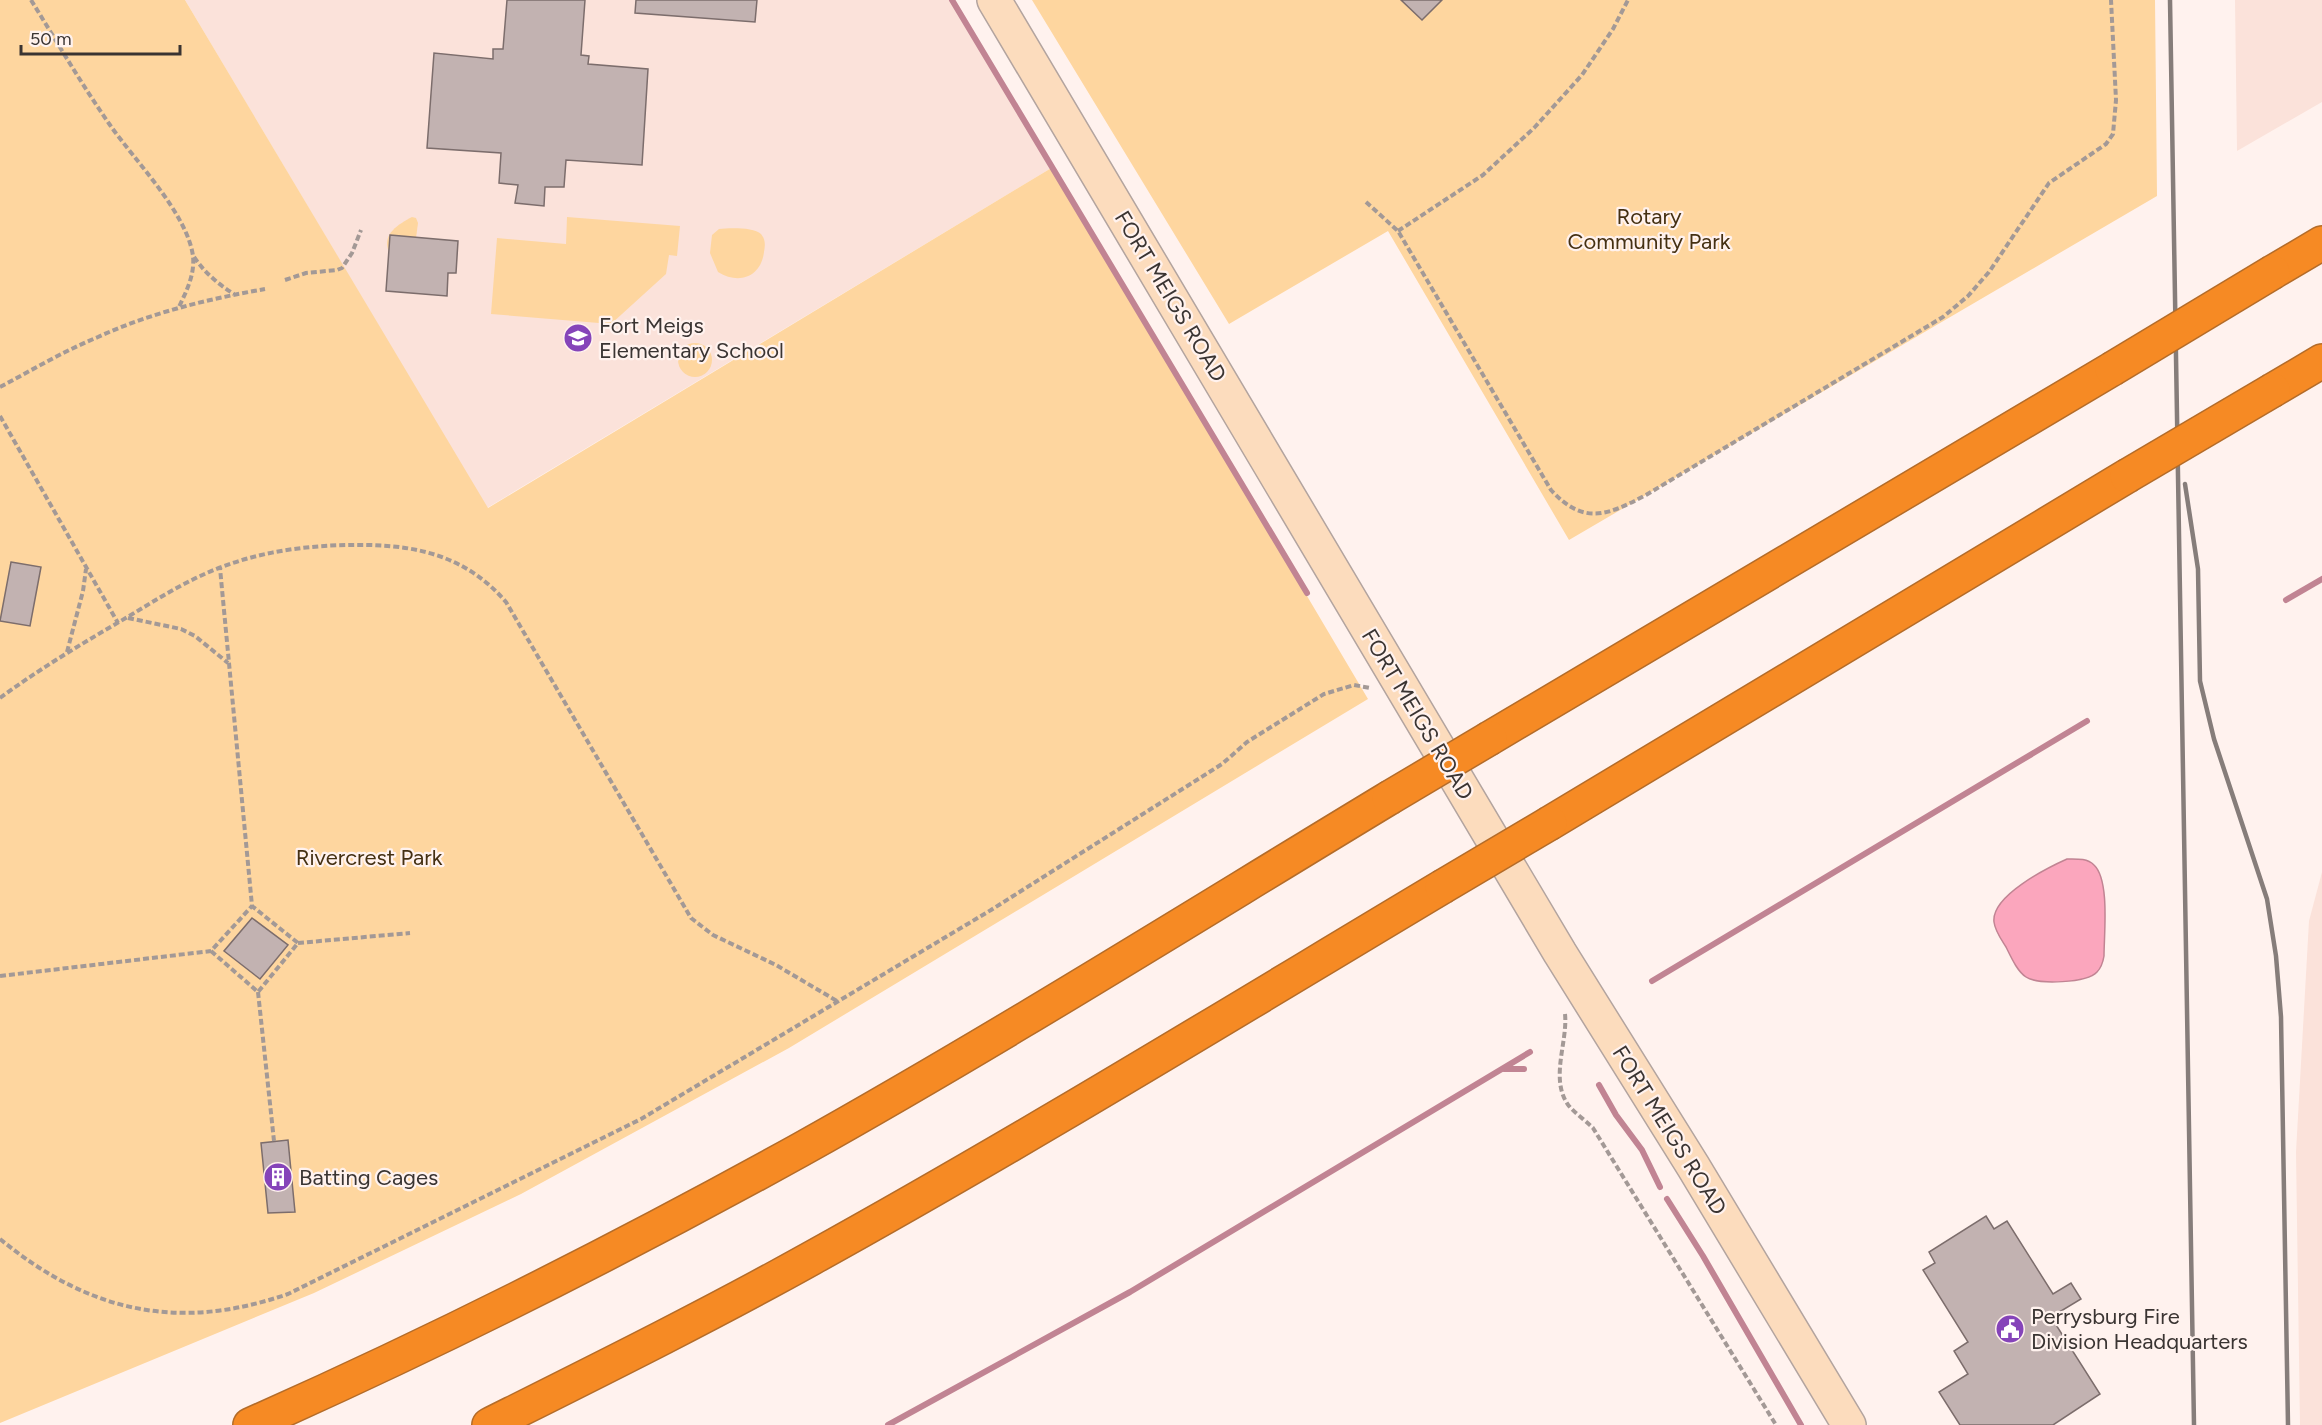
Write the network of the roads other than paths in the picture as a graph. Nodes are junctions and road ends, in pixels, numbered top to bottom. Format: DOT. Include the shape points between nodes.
graph roads {
  1 [pos="993,0"];
  2 [pos="2322,243"];
  3 [pos="2322,361"];
  4 [pos="250,1425"];
  5 [pos="489,1425"];
  6 [pos="1849,1425"];
  1 -- 6 [label="street, FORT MEIGS ROAD" via="1560,953"];
  2 -- 4 [label="highway, bridge" via="801,1149 498,1307"];
  3 -- 5 [label="highway, bridge" via="1002,1150 810,1260"];
}
